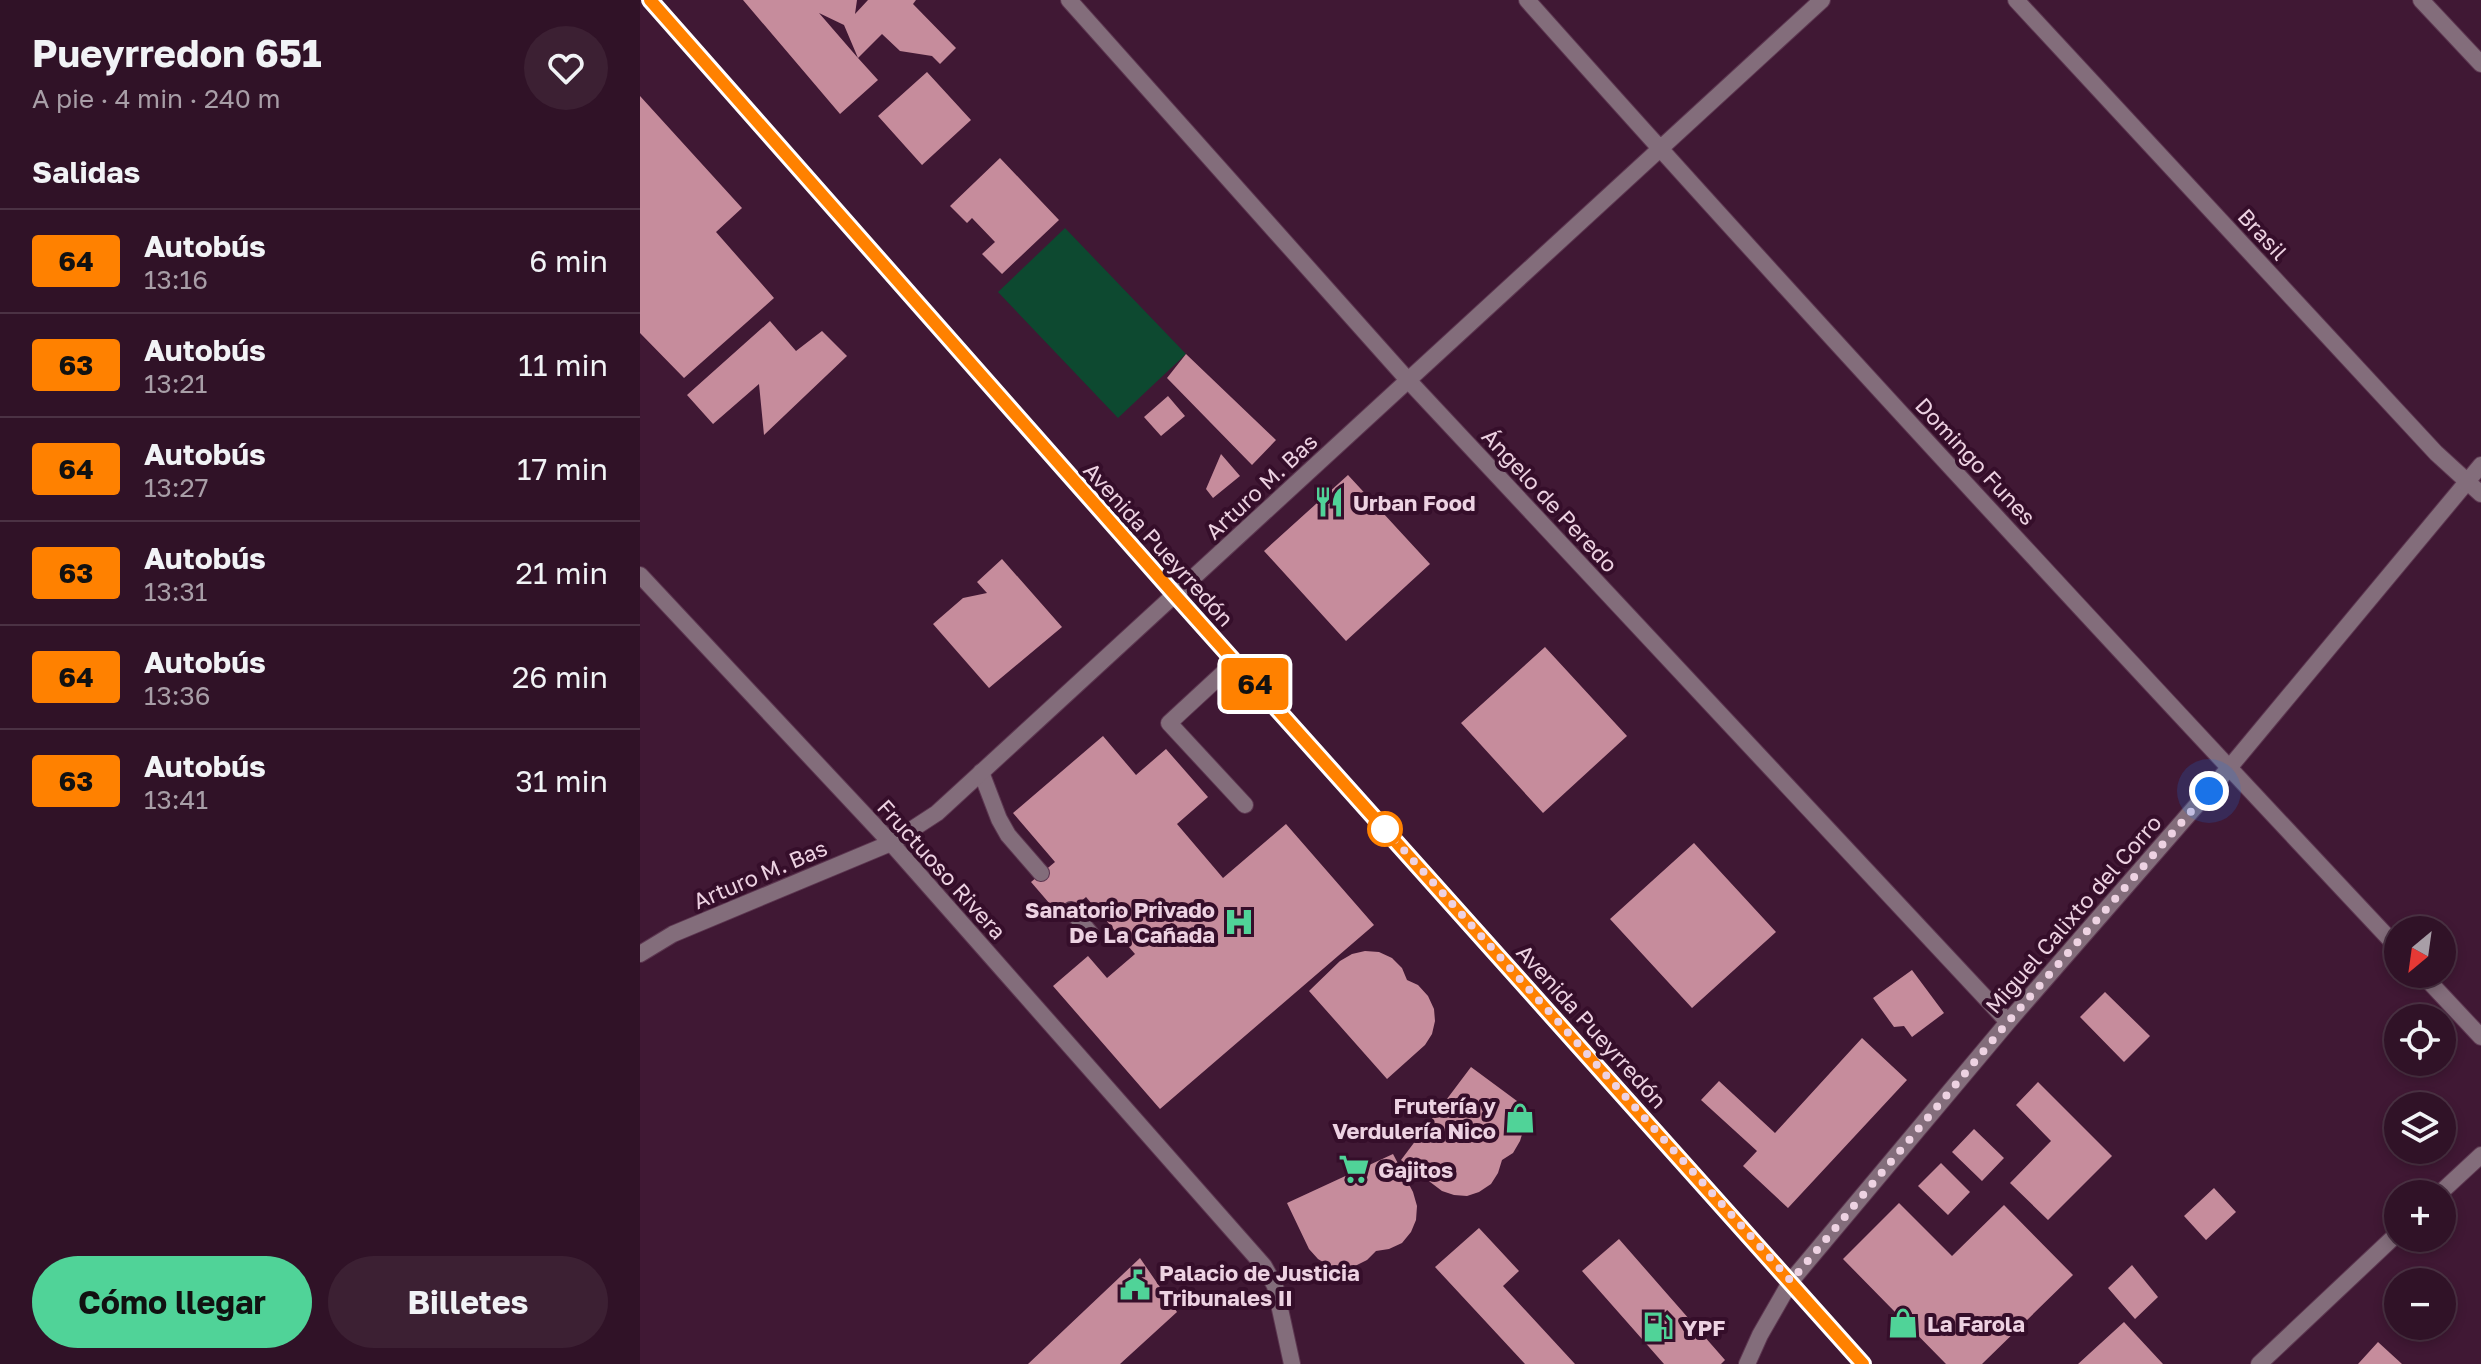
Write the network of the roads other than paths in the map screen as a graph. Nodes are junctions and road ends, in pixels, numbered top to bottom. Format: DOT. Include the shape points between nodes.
graph roads {
  1 [pos="650,0"];
  2 [pos="1069,0"];
  3 [pos="1527,0"];
  4 [pos="1822,0"];
  5 [pos="2016,0"];
  6 [pos="2421,0"];
  7 [pos="2481,64"];
  8 [pos="1660,150"];
  9 [pos="1407,379"];
  10 [pos="2481,465"];
  11 [pos="2467,482"];
  12 [pos="2481,494"];
  13 [pos="640,575"];
  14 [pos="1175,595"];
  15 [pos="1235,662"];
  16 [pos="2229,768"];
  17 [pos="981,772"];
  18 [pos="1245,805"];
  19 [pos="891,843"];
  20 [pos="1041,873"];
  21 [pos="1071,910"];
  22 [pos="2384,933"];
  23 [pos="1091,934"];
  24 [pos="640,954"];
  25 [pos="2435,988"];
  26 [pos="2008,1022"];
  27 [pos="2481,1037"];
  28 [pos="2481,1155"];
  29 [pos="2454,1180"];
  30 [pos="2384,1246"];
  31 [pos="1791,1281"];
  32 [pos="1292,1364"];
  33 [pos="1747,1364"];
  34 [pos="1863,1364"];
  35 [pos="2259,1364"];
  1 -- 14 [label="main road, Avenida Pueyrredón"];
  2 -- 9 [label="street, Ángelo de Peredo"];
  3 -- 8 [label="street, Domingo Funes"];
  4 -- 8 [label="street, Arturo M. Bas"];
  5 -- 11 [label="street, Brasil"];
  6 -- 7 [label="street"];
  8 -- 9 [label="street, Arturo M. Bas"];
  8 -- 16 [label="street, Domingo Funes"];
  9 -- 14 [label="street, Arturo M. Bas"];
  9 -- 26 [label="street, Ángelo de Peredo"];
  10 -- 11 [label="street, Miguel Calixto del Corro"];
  11 -- 12 [label="street, Brasil"];
  11 -- 16 [label="street, Miguel Calixto del Corro"];
  13 -- 19 [label="street, Fructuoso Rivera"];
  14 -- 15 [label="main road, Avenida Pueyrredón"];
  14 -- 17 [label="street, Arturo M. Bas"];
  15 -- 18 [label="street" via="1169,723"];
  15 -- 31 [label="main road, Avenida Pueyrredón"];
  16 -- 22 [label="street, Domingo Funes"];
  16 -- 26 [label="street, Miguel Calixto del Corro"];
  17 -- 19 [label="street, Arturo M. Bas" via="937,813"];
  17 -- 20 [label="street" via="1008,835"];
  19 -- 24 [label="street, Arturo M. Bas" via="673,934"];
  19 -- 32 [label="street, Fructuoso Rivera" via="1264,1266 1275,1286"];
  21 -- 23 [label="street"];
  25 -- 27 [label="street"];
  26 -- 31 [label="street, Miguel Calixto del Corro"];
  28 -- 29 [label="street"];
  30 -- 35 [label="street"];
  31 -- 33 [label="street, Miguel Calixto del Corro"];
  31 -- 34 [label="main road, Avenida Pueyrredón"];
}
